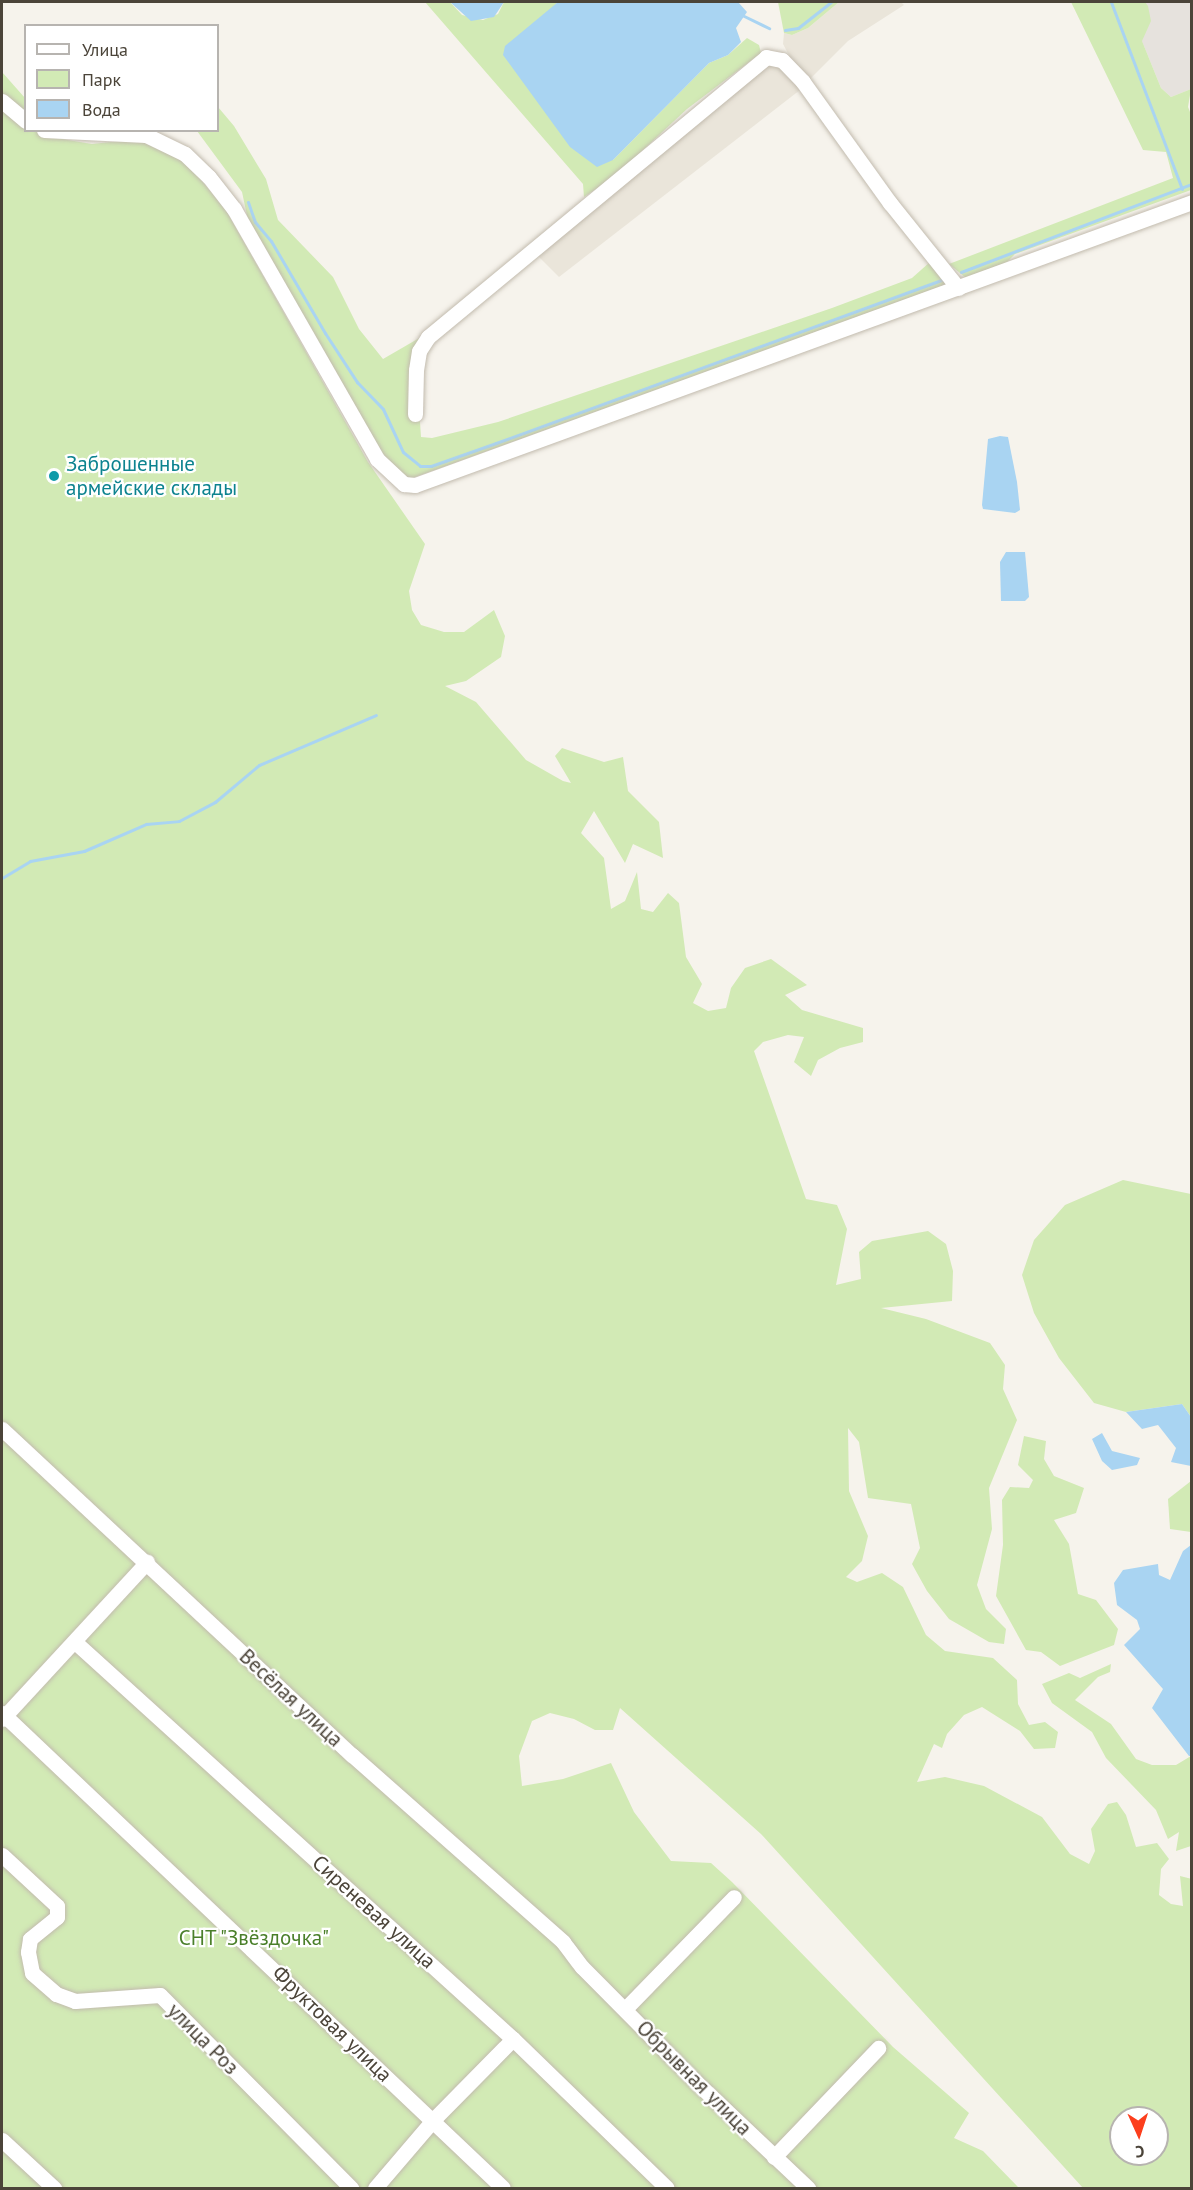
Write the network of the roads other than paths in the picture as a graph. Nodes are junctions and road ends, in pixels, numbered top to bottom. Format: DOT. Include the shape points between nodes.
graph roads {
  1 [pos="2,101"];
  2 [pos="24,119"];
  3 [pos="85,132"];
  4 [pos="1191,202"];
  5 [pos="958,288"];
  6 [pos="415,414"];
  7 [pos="2,1429"];
  8 [pos="147,1562"];
  9 [pos="75,1642"];
  10 [pos="2,1716"];
  11 [pos="2,1855"];
  12 [pos="734,1897"];
  13 [pos="582,1967"];
  14 [pos="625,2008"];
  15 [pos="513,2039"];
  16 [pos="878,2048"];
  17 [pos="433,2120"];
  18 [pos="2,2140"];
  19 [pos="774,2157"];
  20 [pos="54,2188"];
  21 [pos="351,2188"];
  22 [pos="375,2188"];
  23 [pos="503,2188"];
  24 [pos="667,2188"];
  25 [pos="808,2188"];
  1 -- 2 [label="street"];
  3 -- 5 [label="street" via="146,135 185,154 209,177 234,209 377,459 404,484 415,485"];
  4 -- 5 [label="street"];
  5 -- 6 [label="street" via="890,203 803,82 782,60 766,57 428,337 419,351"];
  7 -- 8 [label="street, Весёлая улица"];
  8 -- 9 [label="street"];
  8 -- 13 [label="street, Весёлая улица" via="352,1755 563,1942"];
  9 -- 10 [label="street"];
  9 -- 15 [label="street, Сиреневая улица"];
  10 -- 17 [label="street, Фруктовая улица"];
  11 -- 21 [label="street, улица Роз" via="57,1906 57,1917 30,1939 32,1974 56,1994 75,2001 160,1995"];
  12 -- 14 [label="street"];
  13 -- 14 [label="street, Обрывная улица"];
  14 -- 19 [label="street, Обрывная улица"];
  15 -- 17 [label="street"];
  15 -- 24 [label="street, Сиреневая улица"];
  16 -- 19 [label="street"];
  17 -- 22 [label="street"];
  17 -- 23 [label="street, Фруктовая улица"];
  18 -- 20 [label="street"];
  19 -- 25 [label="street, Обрывная улица"];
}
